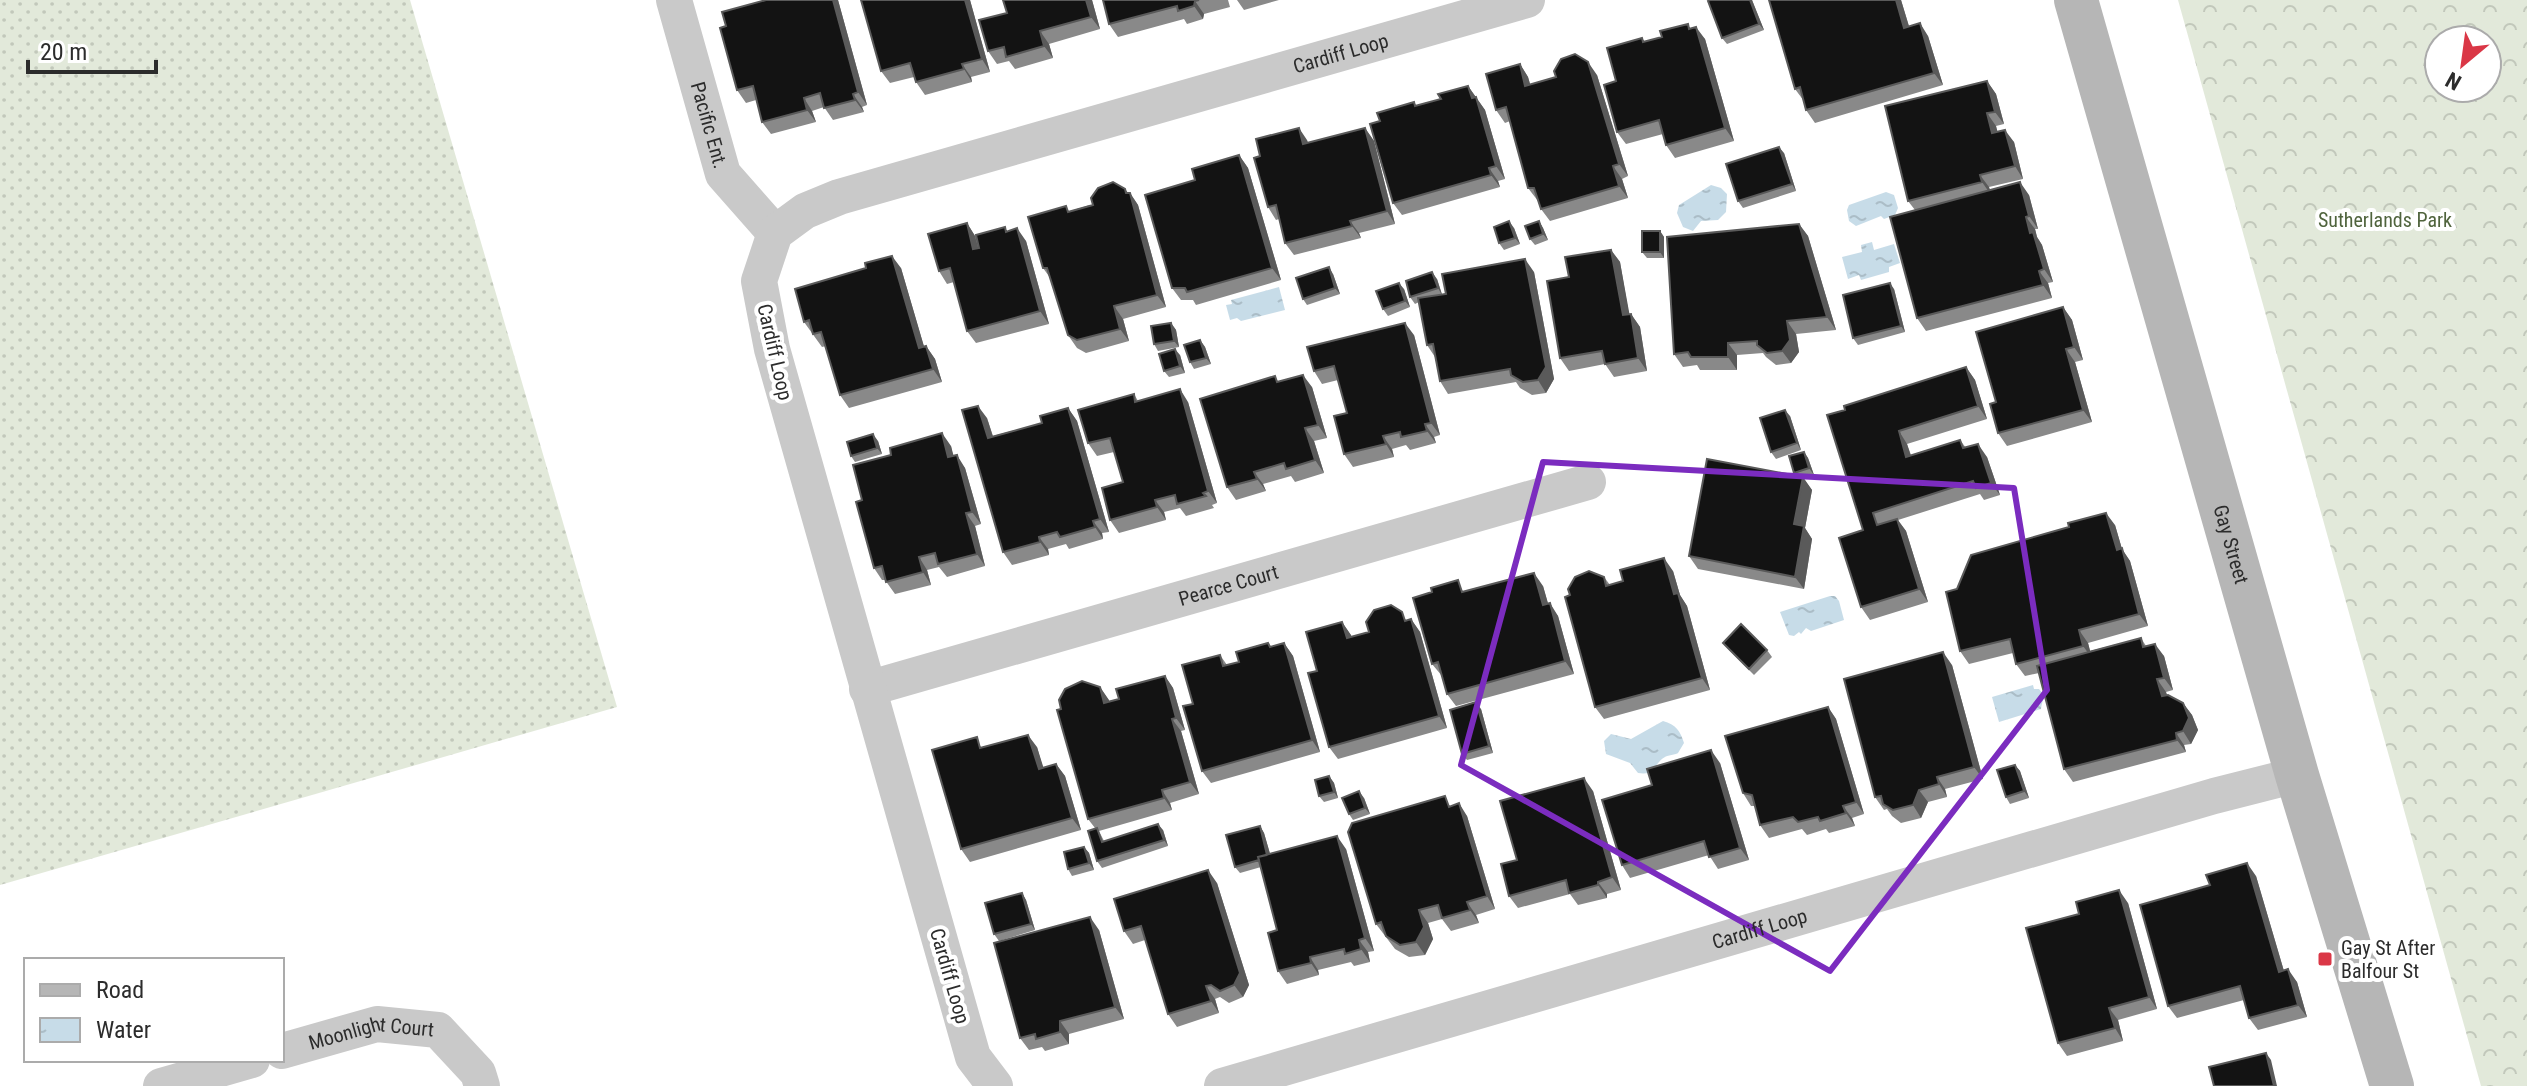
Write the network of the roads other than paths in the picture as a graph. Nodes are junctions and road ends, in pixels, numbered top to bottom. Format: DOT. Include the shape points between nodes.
graph roads {
  1 [pos="674,0"];
  2 [pos="1527,0"];
  3 [pos="2076,0"];
  4 [pos="775,233"];
  5 [pos="1588,482"];
  6 [pos="867,689"];
  7 [pos="2297,775"];
  8 [pos="284,1050"];
  9 [pos="245,1062"];
  10 [pos="161,1086"];
  11 [pos="482,1086"];
  12 [pos="995,1086"];
  13 [pos="1222,1086"];
  14 [pos="2392,1086"];
  1 -- 4 [label="street, Pacific Ent." via="723,174"];
  2 -- 4 [label="street, Cardiff Loop" via="839,197 805,211"];
  3 -- 7 [label="main road, Gay Street"];
  4 -- 6 [label="street, Cardiff Loop" via="759,281 772,349"];
  5 -- 6 [label="street, Pearce Court"];
  6 -- 12 [label="street, Cardiff Loop" via="973,1057"];
  7 -- 13 [label="street, Cardiff Loop"];
  7 -- 14 [label="main road, Gay Street"];
  8 -- 11 [label="street, Moonlight Court" via="377,1024 438,1030 478,1073"];
  9 -- 10 [label="street"];
}
